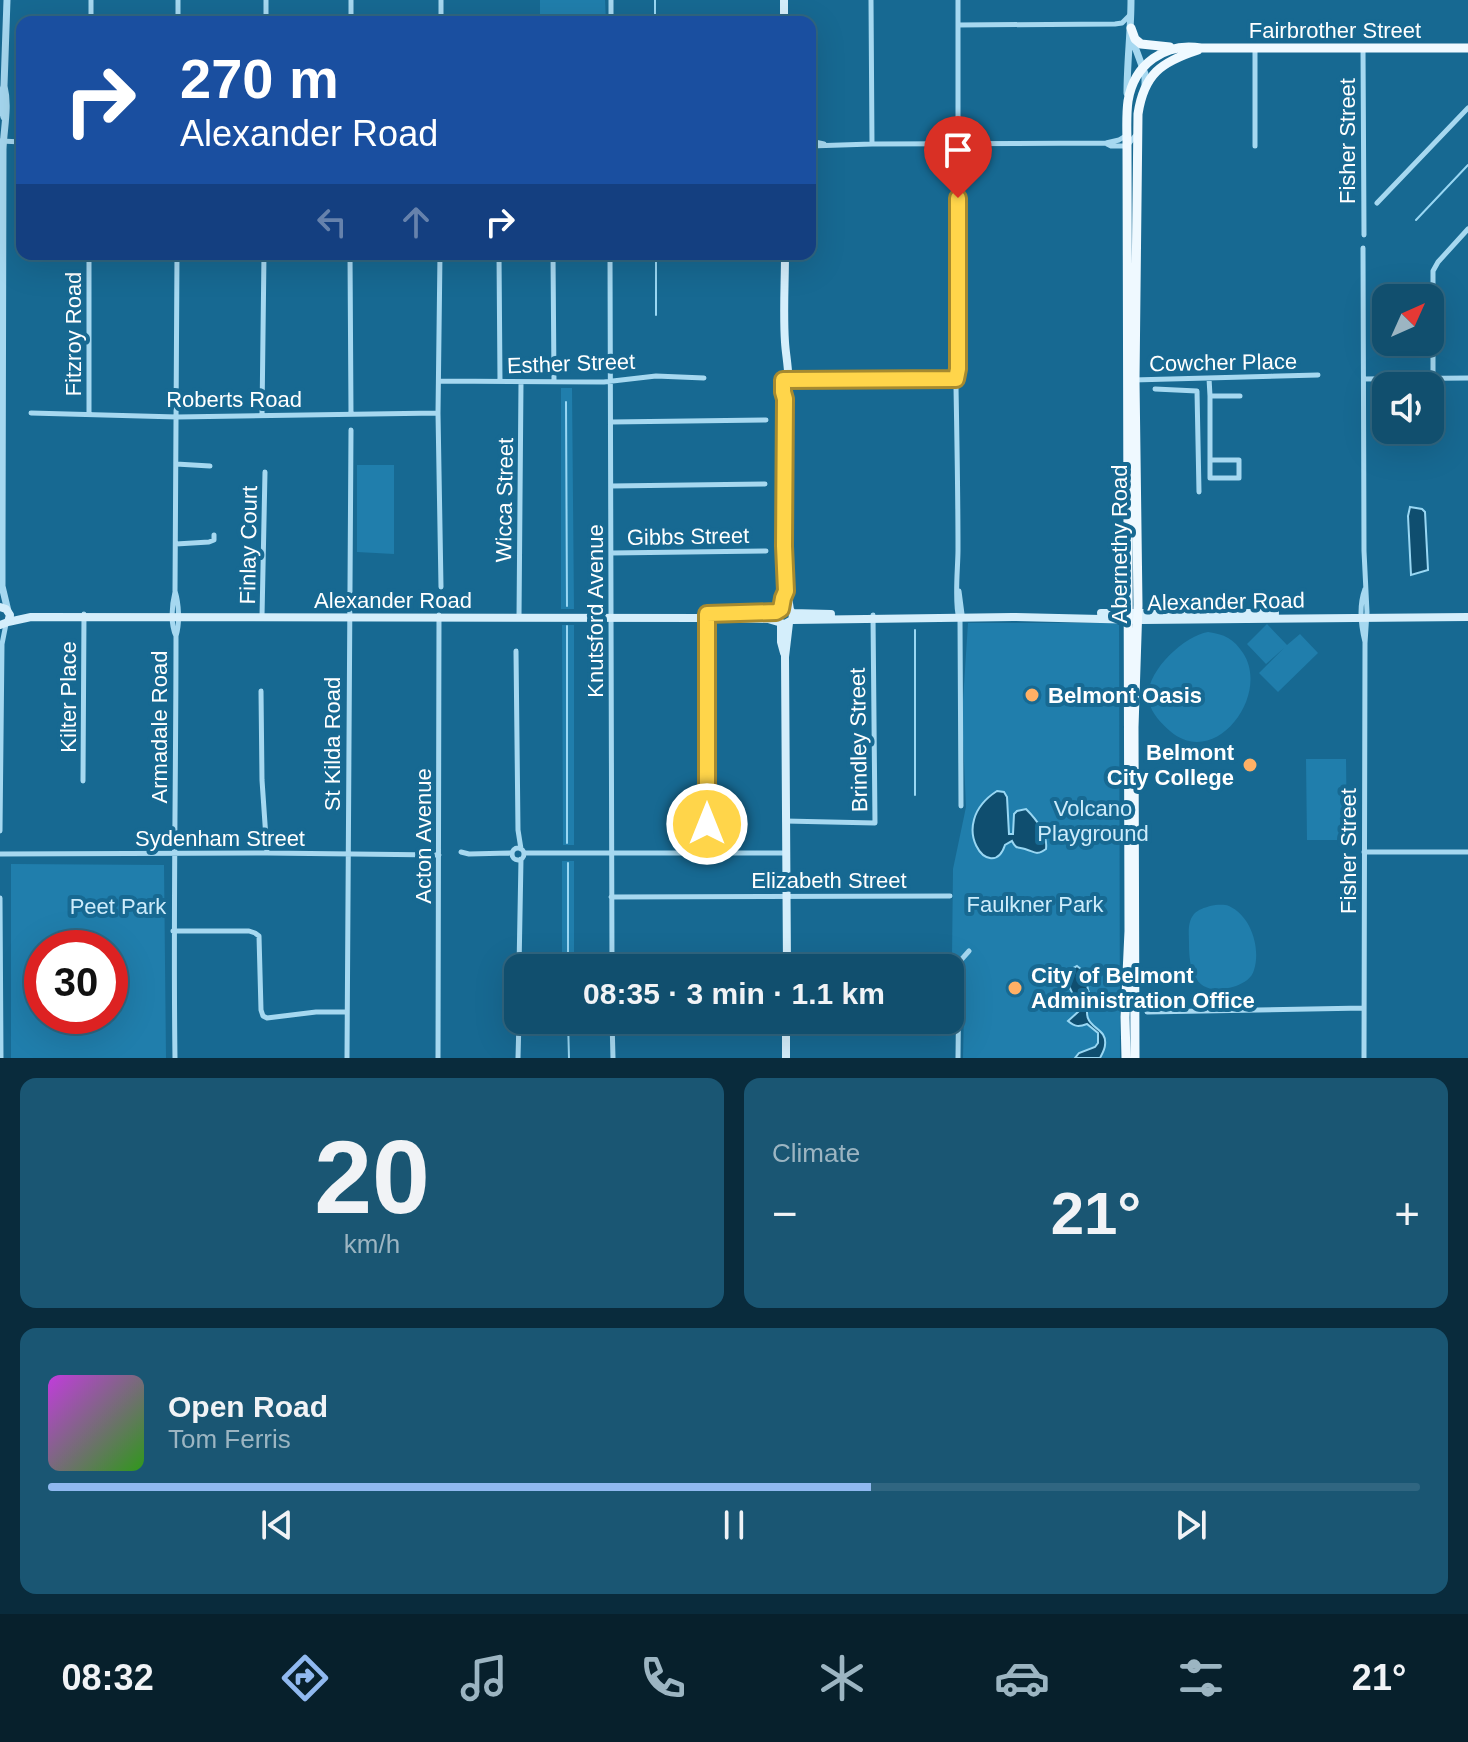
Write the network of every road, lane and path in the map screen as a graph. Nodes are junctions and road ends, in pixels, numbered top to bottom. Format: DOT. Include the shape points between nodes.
graph roads {
  1 [pos="5,0"];
  2 [pos="871,0"];
  3 [pos="958,0"];
  4 [pos="1131,0"];
  5 [pos="1131,14"];
  6 [pos="958,25"];
  7 [pos="1131,31"];
  8 [pos="1177,47"];
  9 [pos="1201,48"];
  10 [pos="1255,48"];
  11 [pos="1363,48"];
  12 [pos="1468,48"];
  13 [pos="2,49"];
  14 [pos="1143,68"];
  15 [pos="1144,88"];
  16 [pos="1128,103"];
  17 [pos="1468,108"];
  18 [pos="1132,133"];
  19 [pos="2,141"];
  20 [pos="957,143"];
  21 [pos="1106,143"];
  22 [pos="816,144"];
  23 [pos="872,144"];
  24 [pos="1127,146"];
  25 [pos="1255,146"];
  26 [pos="1377,203"];
  27 [pos="1468,229"];
  28 [pos="1364,235"];
  29 [pos="1363,248"];
  30 [pos="89,260"];
  31 [pos="177,260"];
  32 [pos="264,260"];
  33 [pos="350,260"];
  34 [pos="440,260"];
  35 [pos="499,260"];
  36 [pos="553,260"];
  37 [pos="610,260"];
  38 [pos="785,260"];
  39 [pos="1433,372"];
  40 [pos="1318,375"];
  41 [pos="704,378"];
  42 [pos="1209,378"];
  43 [pos="1468,378"];
  44 [pos="956,379"];
  45 [pos="1196,379"];
  46 [pos="1364,379"];
  47 [pos="1372,379"];
  48 [pos="1444,379"];
  49 [pos="786,380"];
  50 [pos="1131,380"];
  51 [pos="439,381"];
  52 [pos="500,381"];
  53 [pos="554,381"];
  54 [pos="521,382"];
  55 [pos="611,382"];
  56 [pos="1155,389"];
  57 [pos="1197,391"];
  58 [pos="1210,396"];
  59 [pos="1240,396"];
  60 [pos="1,412"];
  61 [pos="31,413"];
  62 [pos="438,413"];
  63 [pos="89,414"];
  64 [pos="351,414"];
  65 [pos="262,415"];
  66 [pos="177,417"];
  67 [pos="766,420"];
  68 [pos="611,422"];
  69 [pos="351,430"];
  70 [pos="1210,460"];
  71 [pos="176,464"];
  72 [pos="210,466"];
  73 [pos="265,472"];
  74 [pos="765,484"];
  75 [pos="611,486"];
  76 [pos="1199,492"];
  77 [pos="214,535"];
  78 [pos="176,544"];
  79 [pos="766,551"];
  80 [pos="611,553"];
  81 [pos="2,586"];
  82 [pos="441,587"];
  83 [pos="0,599"];
  84 [pos="1364,615"];
  85 [pos="1468,615"];
  86 [pos="84,616"];
  87 [pos="175,616"];
  88 [pos="262,616"];
  89 [pos="348,616"];
  90 [pos="439,616"];
  91 [pos="519,616"];
  92 [pos="611,616"];
  93 [pos="707,616"];
  94 [pos="785,616"];
  95 [pos="960,616"];
  96 [pos="1133,616"];
  97 [pos="5,617"];
  98 [pos="873,617"];
  99 [pos="0,635"];
  100 [pos="2,644"];
  101 [pos="516,651"];
  102 [pos="261,691"];
  103 [pos="83,781"];
  104 [pos="961,806"];
  105 [pos="785,821"];
  106 [pos="0,831"];
  107 [pos="461,852"];
  108 [pos="1364,852"];
  109 [pos="1468,852"];
  110 [pos="175,853"];
  111 [pos="267,853"];
  112 [pos="707,853"];
  113 [pos="785,853"];
  114 [pos="0,854"];
  115 [pos="348,854"];
  116 [pos="518,854"];
  117 [pos="611,854"];
  118 [pos="439,855"];
  119 [pos="786,895"];
  120 [pos="950,896"];
  121 [pos="611,897"];
  122 [pos="0,898"];
  123 [pos="173,931"];
  124 [pos="969,951"];
  125 [pos="519,954"];
  126 [pos="612,954"];
  127 [pos="787,954"];
  128 [pos="964,957"];
  129 [pos="1364,1008"];
  130 [pos="347,1012"];
  131 [pos="1147,1012"];
  132 [pos="519,1034"];
  133 [pos="612,1034"];
  134 [pos="786,1034"];
  135 [pos="959,1034"];
  136 [pos="1,1058"];
  137 [pos="175,1058"];
  138 [pos="347,1058"];
  139 [pos="438,1058"];
  140 [pos="518,1058"];
  141 [pos="613,1058"];
  142 [pos="786,1058"];
  143 [pos="958,1058"];
  144 [pos="1126,1058"];
  145 [pos="1135,1058"];
  146 [pos="1364,1058"];
  1 -- 13 [label="street"];
  2 -- 23 [label="street"];
  3 -- 6 [label="street"];
  4 -- 5 [label="street, Abernethy Road"];
  5 -- 6 [label="street" via="1115,24"];
  5 -- 7 [label="street, Abernethy Road"];
  6 -- 20 [label="street"];
  7 -- 8 [label="main road, Fairbrother Street" via="1141,44"];
  7 -- 14 [label="street, Abernethy Road"];
  7 -- 16 [label="street, Abernethy Road"];
  8 -- 9 [label="main road, Fairbrother Street"];
  8 -- 14 [label="main road"];
  9 -- 10 [label="main road, Fairbrother Street"];
  9 -- 15 [label="main road, Fairbrother Street" via="1166,62"];
  10 -- 11 [label="main road, Fairbrother Street"];
  10 -- 25 [label="street"];
  11 -- 12 [label="main road, Fairbrother Street"];
  11 -- 28 [label="street, Fisher Street"];
  13 -- 19 [label="street" via="8,101"];
  14 -- 15 [label="street, Abernethy Road"];
  14 -- 16 [label="main road"];
  15 -- 18 [label="main road, Abernethy Road"];
  16 -- 18 [label="main road, Abernethy Road"];
  17 -- 26 [label="street"];
  18 -- 21 [label="street"];
  18 -- 24 [label="main road, Abernethy Road"];
  18 -- 50 [label="main road, Abernethy Road"];
  19 -- 60 [label="street"];
  20 -- 21 [label="street"];
  20 -- 23 [label="street"];
  20 -- 44 [label="street"];
  21 -- 24 [label="street"];
  22 -- 23 [label="street"];
  24 -- 50 [label="main road, Abernethy Road"];
  27 -- 39 [label="street" via="1433,271"];
  29 -- 46 [label="street, Fisher Street"];
  30 -- 63 [label="street, Fitzroy Road"];
  31 -- 66 [label="street, Armadale Road"];
  32 -- 65 [label="street"];
  33 -- 64 [label="street"];
  34 -- 51 [label="street"];
  35 -- 52 [label="street"];
  36 -- 53 [label="street"];
  37 -- 55 [label="street, Knutsford Avenue"];
  38 -- 49 [label="main road"];
  40 -- 42 [label="street, Cowcher Place"];
  41 -- 55 [label="street, Esther Street" via="656,376"];
  42 -- 45 [label="street, Cowcher Place"];
  42 -- 58 [label="street"];
  43 -- 48 [label="street"];
  44 -- 49 [label="street"];
  44 -- 95 [label="street"];
  45 -- 50 [label="street, Cowcher Place"];
  45 -- 57 [label="street"];
  46 -- 47 [label="street"];
  46 -- 84 [label="street, Fisher Street"];
  49 -- 94 [label="main road"];
  50 -- 96 [label="main road, Abernethy Road"];
  51 -- 52 [label="street, Esther Street"];
  51 -- 62 [label="street"];
  52 -- 54 [label="street, Esther Street"];
  53 -- 54 [label="street, Esther Street"];
  53 -- 55 [label="street, Esther Street"];
  54 -- 91 [label="street, Wicca Street"];
  55 -- 68 [label="street, Knutsford Avenue"];
  56 -- 57 [label="street"];
  57 -- 76 [label="street"];
  58 -- 59 [label="street"];
  58 -- 70 [label="street"];
  60 -- 81 [label="street"];
  61 -- 63 [label="street, Roberts Road"];
  62 -- 64 [label="street, Roberts Road"];
  62 -- 82 [label="street"];
  63 -- 66 [label="street, Roberts Road"];
  64 -- 65 [label="street, Roberts Road"];
  65 -- 66 [label="street, Roberts Road"];
  66 -- 71 [label="street, Armadale Road"];
  67 -- 68 [label="street"];
  68 -- 75 [label="street, Knutsford Avenue"];
  69 -- 89 [label="street, St Kilda Road"];
  70 -- 70 [label="street" via="1210,478 1239,478 1239,460"];
  71 -- 72 [label="street"];
  71 -- 78 [label="street, Armadale Road"];
  73 -- 88 [label="street, Finlay Court"];
  74 -- 75 [label="street"];
  75 -- 80 [label="street, Knutsford Avenue"];
  77 -- 78 [label="street" via="209,542"];
  78 -- 87 [label="street, Armadale Road"];
  79 -- 80 [label="street, Gibbs Street"];
  80 -- 92 [label="street, Knutsford Avenue"];
  81 -- 83 [label="street"];
  81 -- 97 [label="street"];
  84 -- 85 [label="main road, Alexander Road"];
  84 -- 96 [label="main road, Alexander Road"];
  84 -- 108 [label="street, Fisher Street"];
  86 -- 87 [label="main road, Alexander Road"];
  86 -- 97 [label="main road, Alexander Road"];
  86 -- 103 [label="street, Kilter Place"];
  87 -- 88 [label="main road, Alexander Road"];
  87 -- 110 [label="street, Armadale Road"];
  88 -- 89 [label="main road, Alexander Road"];
  89 -- 90 [label="main road, Alexander Road"];
  89 -- 115 [label="street, St Kilda Road"];
  90 -- 91 [label="main road, Alexander Road"];
  90 -- 118 [label="street, Acton Avenue"];
  91 -- 92 [label="main road, Alexander Road"];
  92 -- 93 [label="main road, Alexander Road"];
  92 -- 117 [label="street, Knutsford Avenue"];
  93 -- 94 [label="main road, Alexander Road"];
  93 -- 112 [label="street"];
  94 -- 98 [label="main road, Alexander Road"];
  94 -- 105 [label="main road"];
  95 -- 96 [label="main road, Alexander Road"];
  95 -- 98 [label="main road, Alexander Road"];
  95 -- 104 [label="street"];
  96 -- 144 [label="main road, Abernethy Road"];
  96 -- 145 [label="main road, Abernethy Road"];
  97 -- 100 [label="street"];
  98 -- 105 [label="street, Brindley Street" via="875,823"];
  99 -- 100 [label="street"];
  100 -- 106 [label="street"];
  101 -- 116 [label="street"];
  102 -- 111 [label="street"];
  105 -- 113 [label="main road"];
  107 -- 116 [label="street"];
  108 -- 109 [label="street"];
  108 -- 129 [label="street, Fisher Street"];
  110 -- 111 [label="street, Sydenham Street"];
  110 -- 114 [label="street, Sydenham Street"];
  110 -- 123 [label="street, Armadale Road"];
  111 -- 115 [label="street, Sydenham Street"];
  112 -- 113 [label="street"];
  112 -- 117 [label="street"];
  113 -- 119 [label="main road"];
  115 -- 118 [label="street, Sydenham Street"];
  115 -- 130 [label="street, St Kilda Road"];
  116 -- 117 [label="street"];
  116 -- 125 [label="street"];
  117 -- 121 [label="street, Knutsford Avenue"];
  118 -- 139 [label="street, Acton Avenue"];
  119 -- 120 [label="street, Elizabeth Street"];
  119 -- 121 [label="street, Elizabeth Street"];
  119 -- 127 [label="main road"];
  121 -- 126 [label="street, Knutsford Avenue"];
  122 -- 136 [label="street"];
  123 -- 130 [label="street" via="249,931 259,936 261,1010 267,1018"];
  123 -- 137 [label="street, Armadale Road"];
  124 -- 128 [label="street"];
  129 -- 131 [label="street"];
  129 -- 146 [label="street, Fisher Street"];
  130 -- 138 [label="street, St Kilda Road"];
  132 -- 140 [label="street"];
  133 -- 141 [label="street"];
  134 -- 142 [label="main road"];
  135 -- 143 [label="street"];
}
